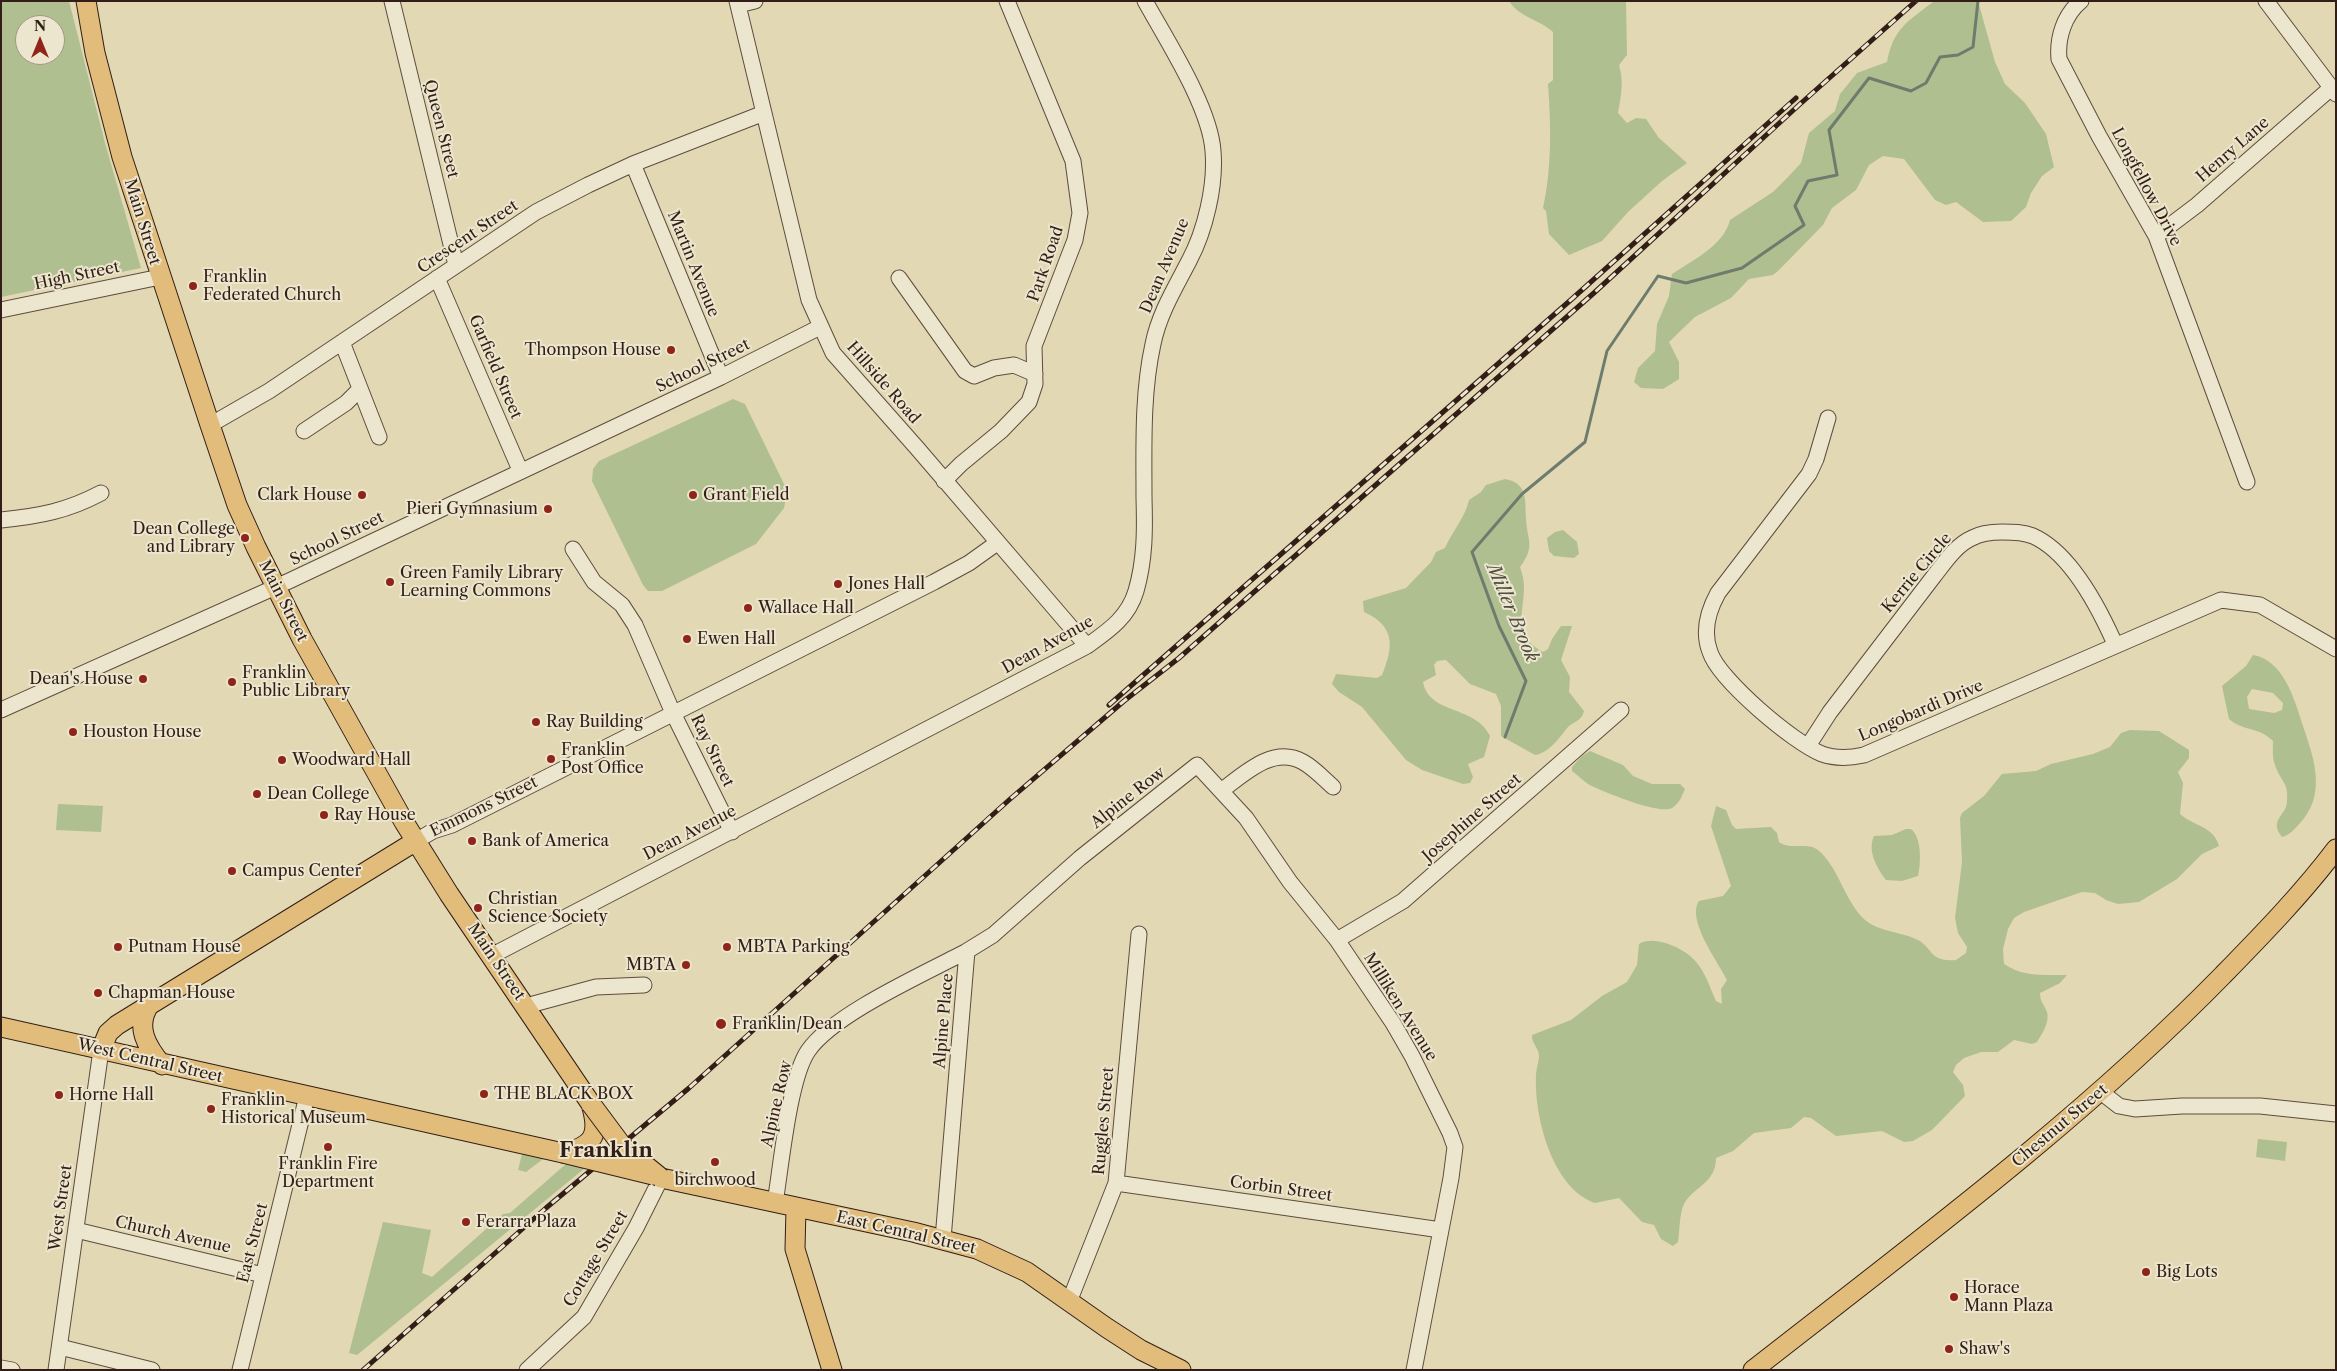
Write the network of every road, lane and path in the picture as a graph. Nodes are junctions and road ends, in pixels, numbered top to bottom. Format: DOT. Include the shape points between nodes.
graph roads {
  1 [pos="392,1"];
  2 [pos="755,1"];
  3 [pos="1007,1"];
  4 [pos="1145,1"];
  5 [pos="2081,1"];
  6 [pos="2266,1"];
  7 [pos="85,3"];
  8 [pos="737,3"];
  9 [pos="2333,91"];
  10 [pos="764,113"];
  11 [pos="633,164"];
  12 [pos="2156,236"];
  13 [pos="456,266"];
  14 [pos="160,277"];
  15 [pos="437,278"];
  16 [pos="899,278"];
  17 [pos="1,310"];
  18 [pos="820,328"];
  19 [pos="342,342"];
  20 [pos="1035,374"];
  21 [pos="721,377"];
  22 [pos="359,390"];
  23 [pos="1828,418"];
  24 [pos="210,425"];
  25 [pos="304,431"];
  26 [pos="379,437"];
  27 [pos="520,470"];
  28 [pos="944,481"];
  29 [pos="2247,482"];
  30 [pos="101,493"];
  31 [pos="1,520"];
  32 [pos="997,543"];
  33 [pos="574,549"];
  34 [pos="275,588"];
  35 [pos="2115,644"];
  36 [pos="1086,646"];
  37 [pos="2336,649"];
  38 [pos="1,710"];
  39 [pos="1621,710"];
  40 [pos="674,713"];
  41 [pos="1808,746"];
  42 [pos="1197,765"];
  43 [pos="1333,786"];
  44 [pos="1221,791"];
  45 [pos="732,832"];
  46 [pos="416,841"];
  47 [pos="2336,849"];
  48 [pos="1139,934"];
  49 [pos="1337,940"];
  50 [pos="967,951"];
  51 [pos="491,956"];
  52 [pos="644,986"];
  53 [pos="150,1004"];
  54 [pos="526,1006"];
  55 [pos="1,1027"];
  56 [pos="100,1050"];
  57 [pos="162,1065"];
  58 [pos="2101,1092"];
  59 [pos="307,1096"];
  60 [pos="591,1104"];
  61 [pos="2336,1114"];
  62 [pos="563,1153"];
  63 [pos="661,1178"];
  64 [pos="1116,1183"];
  65 [pos="775,1203"];
  66 [pos="796,1208"];
  67 [pos="76,1230"];
  68 [pos="1440,1230"];
  69 [pos="943,1239"];
  70 [pos="263,1275"];
  71 [pos="1069,1302"];
  72 [pos="60,1347"];
  73 [pos="1,1368"];
  74 [pos="12,1370"];
  75 [pos="56,1370"];
  76 [pos="152,1370"];
  77 [pos="240,1370"];
  78 [pos="526,1370"];
  79 [pos="832,1370"];
  80 [pos="1181,1370"];
  81 [pos="1414,1370"];
  82 [pos="1753,1370"];
  1 -- 13 [label="street, Queen Street"];
  2 -- 8 [label="street"];
  3 -- 20 [label="street, Park Road" via="1073,161 1080,213 1075,240 1034,346"];
  4 -- 36 [label="street, Dean Avenue" via="1207,119 1214,152 1212,182 1210,202 1190,259 1167,302 1153,341 1147,374 1146,541 1135,593 1116,625"];
  5 -- 12 [label="street, Longfellow Drive" via="2063,26 2059,59"];
  6 -- 9 [label="street"];
  7 -- 14 [label="main road, Main Street" via="122,157"];
  8 -- 10 [label="street, Hillside Road"];
  9 -- 12 [label="street, Henry Lane"];
  10 -- 11 [label="street, Crescent Street"];
  10 -- 18 [label="street, Hillside Road" via="810,300"];
  11 -- 13 [label="street, Crescent Street" via="536,212"];
  11 -- 21 [label="street, Martin Avenue"];
  12 -- 29 [label="street, Longfellow Drive"];
  13 -- 15 [label="street, Crescent Street"];
  14 -- 17 [label="street, High Street"];
  14 -- 24 [label="main road, Main Street"];
  15 -- 19 [label="street, Crescent Street"];
  15 -- 27 [label="street, Garfield Street"];
  16 -- 20 [label="street" via="966,371 974,376 1014,365"];
  18 -- 21 [label="street, School Street"];
  18 -- 28 [label="street, Hillside Road" via="832,353"];
  19 -- 22 [label="street"];
  19 -- 24 [label="street, Crescent Street" via="270,391"];
  20 -- 28 [label="street, Park Road" via="1029,402"];
  21 -- 27 [label="street, School Street"];
  22 -- 25 [label="street" via="346,403"];
  22 -- 26 [label="street"];
  23 -- 41 [label="street, Longobardi Drive" via="1809,474 1722,588 1709,609 1706,627 1709,650 1720,670 1744,695"];
  24 -- 34 [label="main road, Main Street" via="237,505"];
  27 -- 34 [label="street, School Street"];
  28 -- 32 [label="street, Hillside Road"];
  30 -- 31 [label="street" via="54,514"];
  32 -- 36 [label="street, Hillside Road"];
  32 -- 40 [label="street, Emmons Street" via="934,582"];
  33 -- 40 [label="street, Ray Street" via="594,582 622,605 635,625"];
  34 -- 38 [label="street, School Street"];
  34 -- 46 [label="main road, Main Street"];
  35 -- 37 [label="street, Longobardi Drive" via="2209,603 2230,600 2260,604"];
  35 -- 41 [label="street, Longobardi Drive" via="1864,755 1834,757"];
  35 -- 41 [label="street, Kerrie Circle" via="2078,577 2052,549 2033,536 2020,532 1996,532 1971,538 1934,576 1847,689"];
  36 -- 45 [label="street, Dean Avenue"];
  39 -- 49 [label="street, Josephine Street" via="1403,901"];
  40 -- 45 [label="street, Ray Street"];
  40 -- 46 [label="street, Emmons Street"];
  42 -- 44 [label="street, Milliken Avenue"];
  42 -- 50 [label="street, Alpine Row" via="1080,858 993,935"];
  43 -- 44 [label="street" via="1303,761 1284,756 1263,761"];
  44 -- 49 [label="street, Milliken Avenue" via="1246,818 1290,882"];
  45 -- 51 [label="street, Dean Avenue"];
  46 -- 51 [label="main road, Main Street"];
  46 -- 53 [label="main road, Emmons Street"];
  47 -- 58 [label="main road, Chestnut Street" via="2199,1001"];
  48 -- 64 [label="street, Ruggles Street"];
  49 -- 68 [label="street, Milliken Avenue" via="1412,1056 1455,1147"];
  50 -- 65 [label="street, Alpine Row" via="867,1004 832,1027 808,1051 792,1103"];
  50 -- 69 [label="street, Alpine Place"];
  51 -- 54 [label="main road, Main Street"];
  52 -- 54 [label="street" via="596,987"];
  53 -- 56 [label="main road, Emmons Street" via="111,1029"];
  53 -- 57 [label="main road" via="144,1013 142,1031 150,1050"];
  54 -- 60 [label="main road, Main Street"];
  55 -- 56 [label="main road, West Central Street"];
  56 -- 57 [label="main road, West Central Street"];
  56 -- 67 [label="street, West Street"];
  57 -- 59 [label="main road, West Central Street"];
  58 -- 61 [label="street" via="2119,1106 2134,1109 2260,1106"];
  58 -- 82 [label="main road, Chestnut Street" via="1974,1197"];
  59 -- 62 [label="main road, West Central Street"];
  59 -- 70 [label="street, East Street"];
  60 -- 62 [label="main road, bridge" via="596,1123 594,1135 583,1147"];
  60 -- 63 [label="main road, Main Street, bridge" via="623,1147"];
  62 -- 63 [label="main road, West Central Street, bridge"];
  63 -- 65 [label="main road, East Central Street"];
  63 -- 78 [label="street, Cottage Street" via="584,1317"];
  64 -- 68 [label="street, Corbin Street"];
  64 -- 71 [label="street, Ruggles Street"];
  65 -- 66 [label="main road, East Central Street"];
  66 -- 69 [label="main road, East Central Street"];
  66 -- 79 [label="main road" via="795,1249"];
  67 -- 70 [label="street, Church Avenue"];
  67 -- 72 [label="street, West Street"];
  68 -- 81 [label="street, Milliken Avenue"];
  69 -- 71 [label="main road, East Central Street" via="1004,1260"];
  70 -- 77 [label="street, East Street"];
  71 -- 80 [label="main road, East Central Street" via="1141,1350"];
  72 -- 75 [label="street, West Street"];
  72 -- 76 [label="street"];
  73 -- 74 [label="street"];
}
